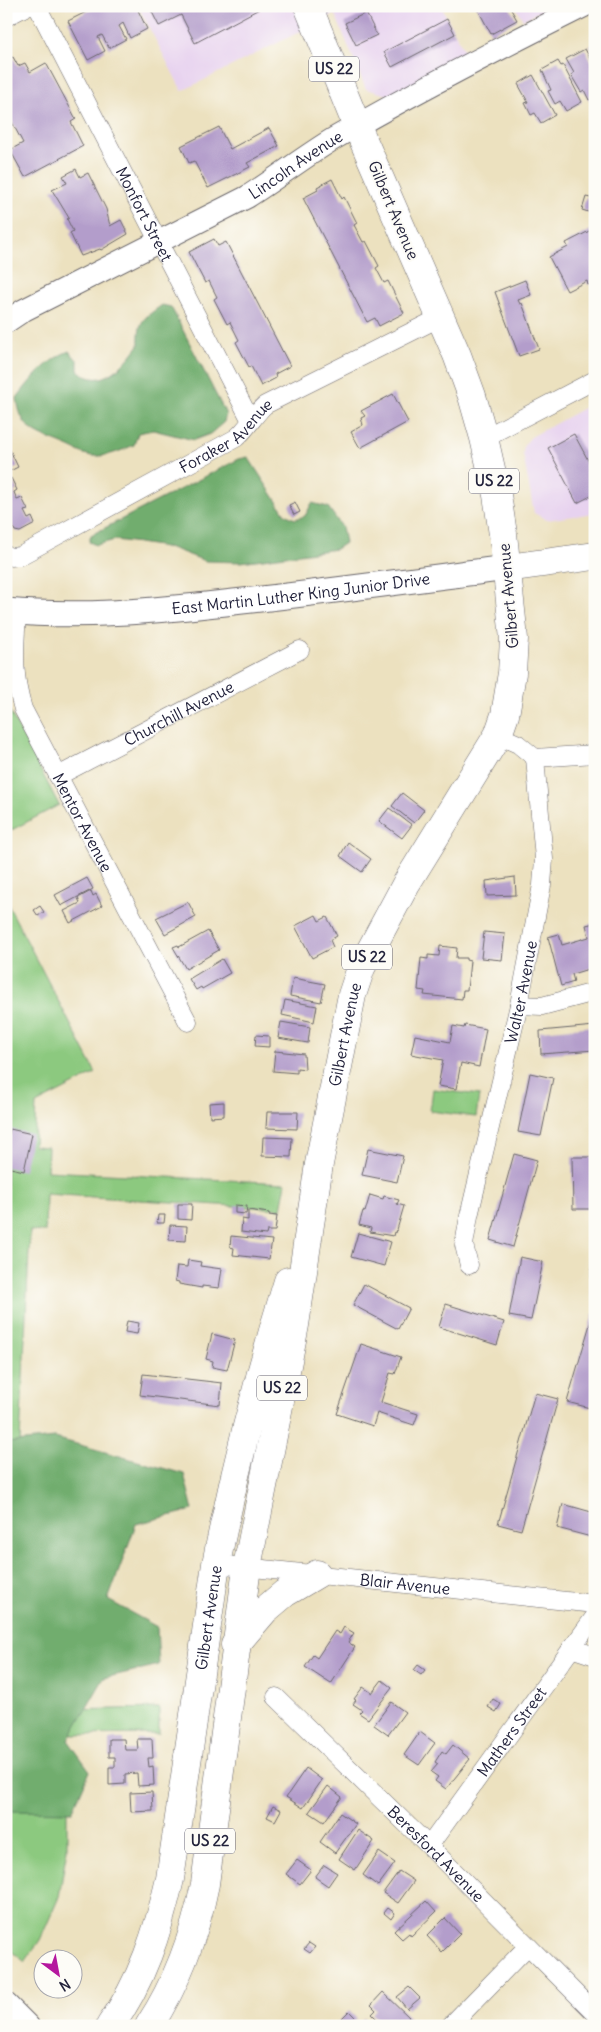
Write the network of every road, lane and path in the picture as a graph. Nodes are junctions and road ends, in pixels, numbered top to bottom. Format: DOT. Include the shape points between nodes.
graph roads {
  1 [pos="27,6"];
  2 [pos="37,6"];
  3 [pos="308,6"];
  4 [pos="584,6"];
  5 [pos="6,17"];
  6 [pos="357,126"];
  7 [pos="157,242"];
  8 [pos="441,316"];
  9 [pos="6,322"];
  10 [pos="595,380"];
  11 [pos="251,421"];
  12 [pos="484,438"];
  13 [pos="8,556"];
  14 [pos="595,556"];
  15 [pos="507,568"];
  16 [pos="12,611"];
  17 [pos="300,650"];
  18 [pos="498,735"];
  19 [pos="595,754"];
  20 [pos="535,758"];
  21 [pos="58,776"];
  22 [pos="595,992"];
  23 [pos="519,1005"];
  24 [pos="188,1022"];
  25 [pos="311,1208"];
  26 [pos="469,1265"];
  27 [pos="216,1564"];
  28 [pos="246,1567"];
  29 [pos="317,1574"];
  30 [pos="595,1604"];
  31 [pos="595,1616"];
  32 [pos="235,1645"];
  33 [pos="571,1648"];
  34 [pos="595,1656"];
  35 [pos="276,1697"];
  36 [pos="429,1846"];
  37 [pos="528,1946"];
  38 [pos="168,1994"];
  39 [pos="6,2004"];
  40 [pos="595,2013"];
  41 [pos="28,2026"];
  42 [pos="110,2026"];
  43 [pos="149,2026"];
  44 [pos="167,2026"];
  45 [pos="450,2026"];
  1 -- 5 [label="street"];
  2 -- 7 [label="street, Monfort Street"];
  3 -- 6 [label="main road, Gilbert Avenue / US 22"];
  4 -- 6 [label="street, Lincoln Avenue"];
  6 -- 7 [label="street, Lincoln Avenue" via="312,152 247,197"];
  6 -- 8 [label="main road, Gilbert Avenue / US 22"];
  7 -- 9 [label="street, Lincoln Avenue"];
  7 -- 11 [label="street, Monfort Street"];
  8 -- 11 [label="street, Foraker Avenue" via="265,405"];
  8 -- 12 [label="main road, Gilbert Avenue / US 22" via="467,381"];
  10 -- 12 [label="street"];
  11 -- 13 [label="street, Foraker Avenue" via="236,438 20,556"];
  12 -- 15 [label="main road, Gilbert Avenue / US 22" via="497,495"];
  14 -- 15 [label="main road, East Martin Luther King Junior Drive"];
  15 -- 16 [label="main road, East Martin Luther King Junior Drive" via="171,609 98,613"];
  15 -- 18 [label="main road, Gilbert Avenue / US 22" via="514,639"];
  16 -- 21 [label="street, Mentor Avenue" via="17,687 27,716"];
  17 -- 21 [label="street, Churchill Avenue"];
  18 -- 20 [label="street" via="518,744"];
  18 -- 25 [label="main road, Gilbert Avenue / US 22" via="406,884 362,968 352,995"];
  19 -- 20 [label="street"];
  20 -- 23 [label="street, Walter Avenue" via="544,860"];
  21 -- 24 [label="street, Mentor Avenue"];
  22 -- 23 [label="street" via="542,1006"];
  23 -- 26 [label="street, Walter Avenue" via="469,1216 464,1245"];
  25 -- 27 [label="main road, Gilbert Avenue / US 22" via="233,1477"];
  25 -- 28 [label="main road, Gilbert Avenue / US 22" via="295,1325"];
  27 -- 28 [label="street, Blair Avenue"];
  27 -- 42 [label="main road, Gilbert Avenue / US 22" via="170,1879 162,1914 139,1976"];
  28 -- 29 [label="street, Blair Avenue"];
  28 -- 32 [label="main road, Gilbert Avenue / US 22"];
  29 -- 30 [label="street, Blair Avenue"];
  29 -- 32 [label="main road" via="265,1610"];
  31 -- 33 [label="street, Mathers Street"];
  32 -- 38 [label="main road, Gilbert Avenue / US 22" via="205,1884 199,1914"];
  33 -- 34 [label="street"];
  33 -- 36 [label="street, Mathers Street"];
  35 -- 36 [label="street, Beresford Avenue"];
  36 -- 37 [label="street, Beresford Avenue"];
  37 -- 40 [label="street, Beresford Avenue"];
  37 -- 45 [label="street"];
  38 -- 43 [label="main road, Gilbert Avenue / US 22"];
  38 -- 44 [label="main road"];
  39 -- 41 [label="street"];
}
